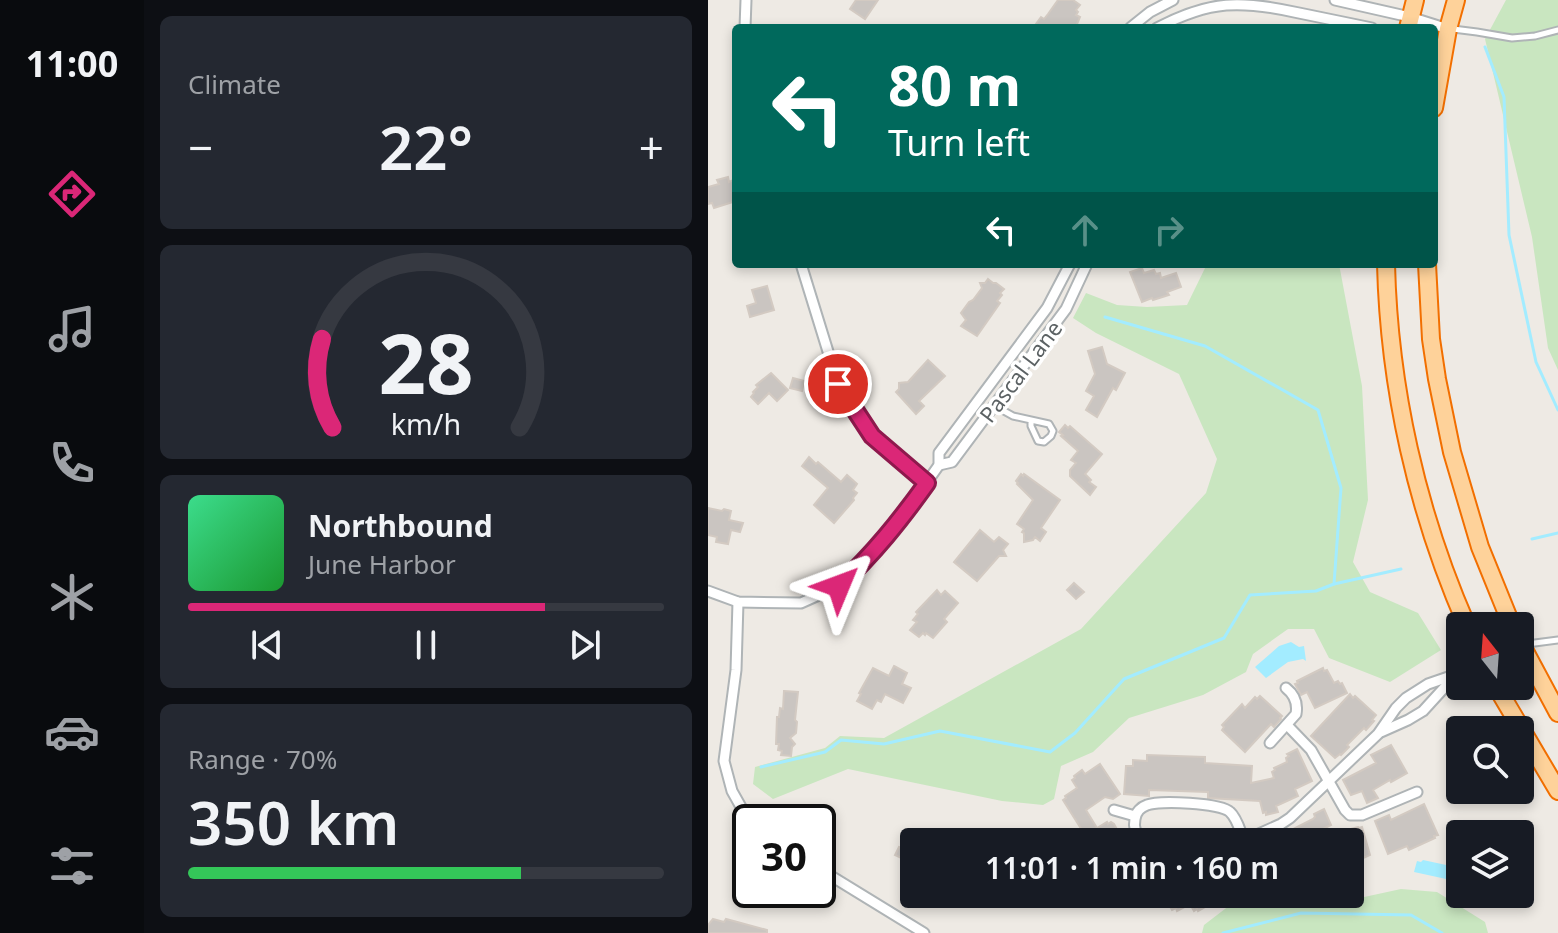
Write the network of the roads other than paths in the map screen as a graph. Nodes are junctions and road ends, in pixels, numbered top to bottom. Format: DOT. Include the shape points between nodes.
graph roads {
  1 [pos="746,0"];
  2 [pos="1173,0"];
  3 [pos="1415,0"];
  4 [pos="1456,0"];
  5 [pos="1242,1"];
  6 [pos="1340,1"];
  7 [pos="1275,4"];
  8 [pos="1409,22"];
  9 [pos="745,24"];
  10 [pos="1135,24"];
  11 [pos="1165,24"];
  12 [pos="1356,24"];
  13 [pos="1558,30"];
  14 [pos="1441,32"];
  15 [pos="1438,65"];
  16 [pos="802,268"];
  17 [pos="1068,268"];
  18 [pos="1085,268"];
  19 [pos="1386,268"];
  20 [pos="1427,268"];
  21 [pos="994,406"];
  22 [pos="1031,420"];
  23 [pos="939,465"];
  24 [pos="927,483"];
  25 [pos="708,591"];
  26 [pos="738,602"];
  27 [pos="1461,612"];
  28 [pos="1506,612"];
  29 [pos="1558,640"];
  30 [pos="1534,642"];
  31 [pos="1534,669"];
  32 [pos="1446,678"];
  33 [pos="1446,683"];
  34 [pos="1286,688"];
  35 [pos="1411,694"];
  36 [pos="1504,700"];
  37 [pos="1423,711"];
  38 [pos="1558,713"];
  39 [pos="1287,725"];
  40 [pos="1378,734"];
  41 [pos="1270,743"];
  42 [pos="1328,781"];
  43 [pos="1558,791"];
  44 [pos="1417,792"];
  45 [pos="739,804"];
  46 [pos="1114,810"];
  47 [pos="1135,816"];
  48 [pos="1135,828"];
  49 [pos="1237,828"];
  50 [pos="1271,828"];
  51 [pos="836,879"];
  52 [pos="924,933"];
  1 -- 9 [label="street"];
  2 -- 10 [label="street"];
  3 -- 8 [label="highway"];
  4 -- 14 [label="highway"];
  5 -- 7 [label="street"];
  5 -- 11 [label="street" via="1193,9"];
  6 -- 8 [label="street"];
  7 -- 12 [label="street"];
  13 -- 14 [label="lane" via="1512,38"];
  14 -- 15 [label="highway"];
  16 -- 24 [label="street" via="838,384 872,436"];
  17 -- 23 [label="street, Pascal Lane" via="1047,308 939,453"];
  18 -- 21 [label="street, Pascal Lane" via="1066,309"];
  19 -- 27 [label="highway" via="1408,447 1436,548"];
  20 -- 28 [label="highway" via="1433,352 1452,452 1480,547"];
  21 -- 22 [label="lane"];
  21 -- 23 [label="street, Pascal Lane" via="952,462"];
  22 -- 22 [label="lane" via="1049,424 1051,436 1038,441"];
  23 -- 24 [label="street, Pascal Lane"];
  24 -- 26 [label="street, Pascal Lane" via="896,526 839,586 801,603"];
  25 -- 26 [label="street, Pascal Lane"];
  26 -- 45 [label="street" via="724,761"];
  29 -- 30 [label="lane"];
  31 -- 38 [label="highway"];
  32 -- 35 [label="street"];
  33 -- 37 [label="street"];
  34 -- 39 [label="street" via="1297,706"];
  35 -- 37 [label="street"];
  35 -- 40 [label="street"];
  36 -- 43 [label="highway"];
  37 -- 40 [label="street"];
  39 -- 41 [label="street"];
  39 -- 42 [label="street" via="1308,746"];
  40 -- 42 [label="street"];
  42 -- 44 [label="street" via="1353,816"];
  42 -- 50 [label="street" via="1287,821"];
  46 -- 47 [label="street"];
  47 -- 48 [label="street"];
  47 -- 49 [label="street" via="1142,807 1157,803 1220,807 1232,814"];
  51 -- 52 [label="street"];
}
